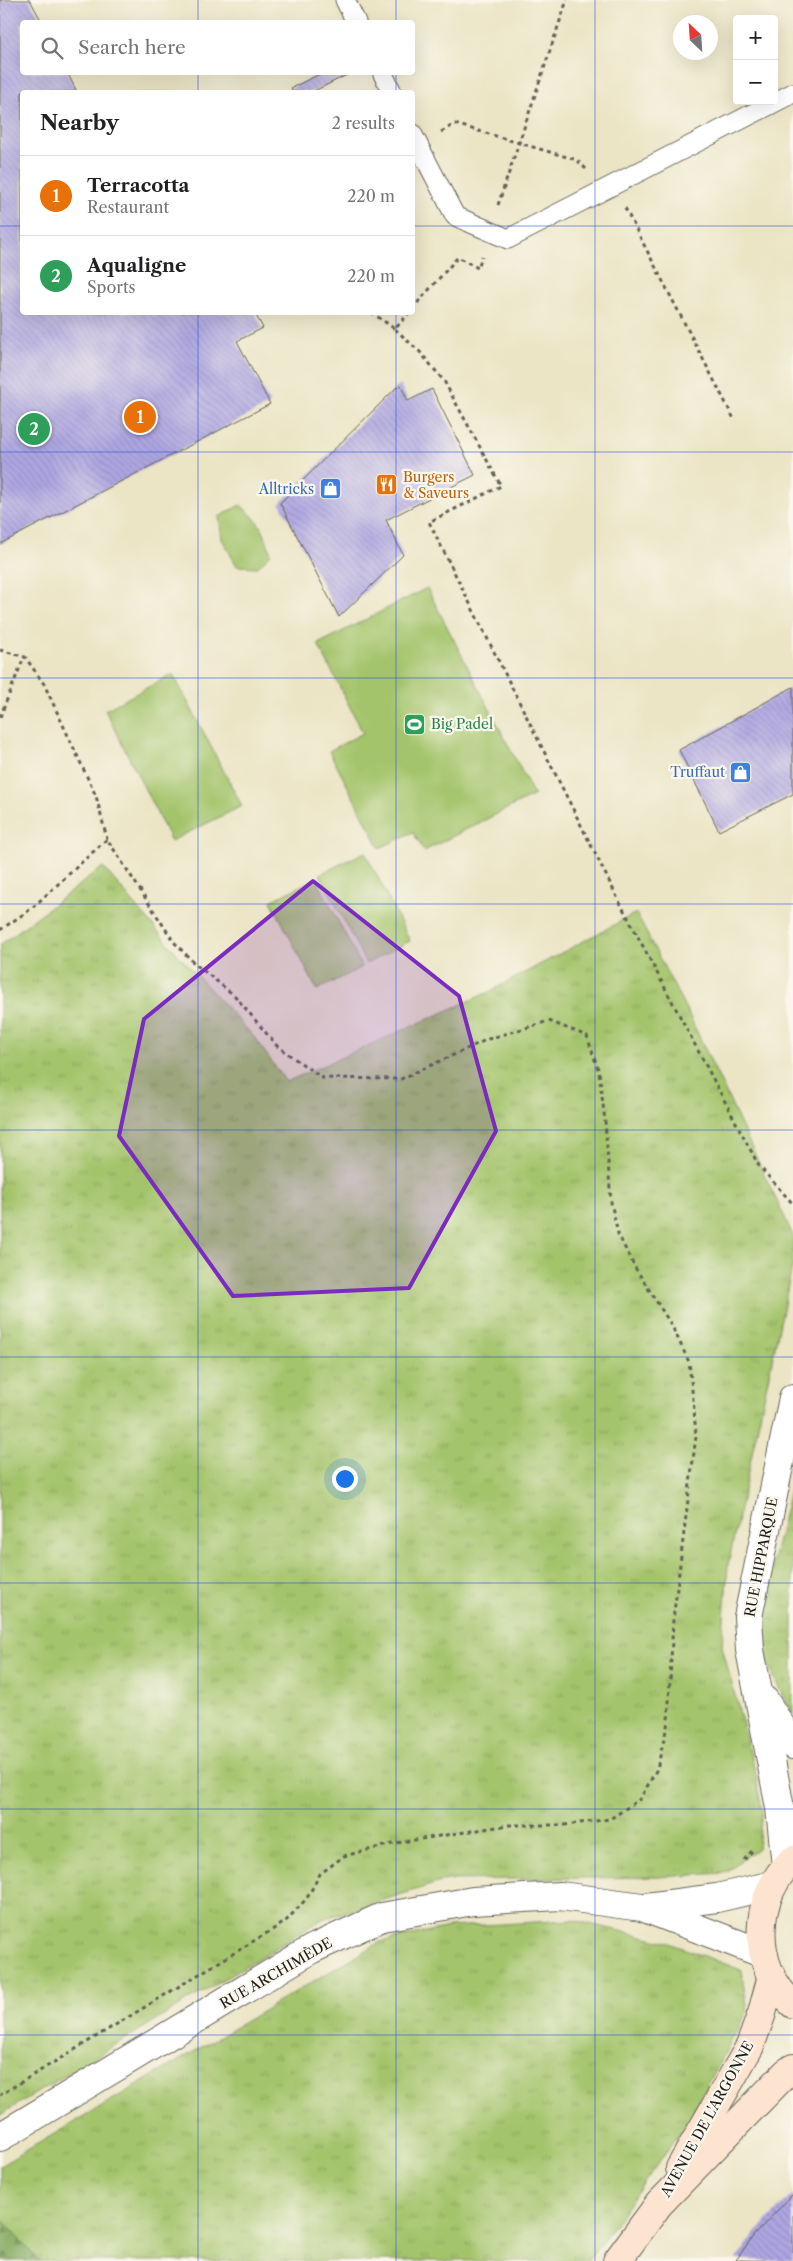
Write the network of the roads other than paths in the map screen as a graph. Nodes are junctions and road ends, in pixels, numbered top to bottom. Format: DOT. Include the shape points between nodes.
graph roads {
  1 [pos="345,0"];
  2 [pos="355,20"];
  3 [pos="384,75"];
  4 [pos="391,90"];
  5 [pos="793,94"];
  6 [pos="415,138"];
  7 [pos="793,1398"];
  8 [pos="756,1687"];
  9 [pos="793,1745"];
  10 [pos="784,1870"];
  11 [pos="642,1907"];
  12 [pos="768,1965"];
  13 [pos="793,2004"];
  14 [pos="793,2068"];
  15 [pos="0,2138"];
  16 [pos="659,2204"];
  17 [pos="616,2261"];
  1 -- 2 [label="lane"];
  3 -- 4 [label="lane"];
  5 -- 6 [label="lane" via="508,239 455,216"];
  7 -- 8 [label="street, RUE HIPPARQUE" via="748,1617"];
  8 -- 9 [label="street, RUE HIPPARQUE"];
  8 -- 10 [label="street, RUE HIPPARQUE" via="780,1808"];
  10 -- 11 [label="street, RUE ARCHIMÈDE" via="717,1898"];
  10 -- 12 [label="main road" via="764,1907 761,1931"];
  11 -- 12 [label="street, RUE ARCHIMÈDE"];
  11 -- 15 [label="street, RUE ARCHIMÈDE" via="560,1896 473,1901 382,1917 312,1949"];
  12 -- 13 [label="main road" via="787,2000"];
  12 -- 16 [label="main road, AVENUE DE L'ARGONNE" via="762,2013 750,2046"];
  14 -- 16 [label="main road, AVENUE DE L'ARGONNE"];
  16 -- 17 [label="main road, AVENUE DE L'ARGONNE"];
}
